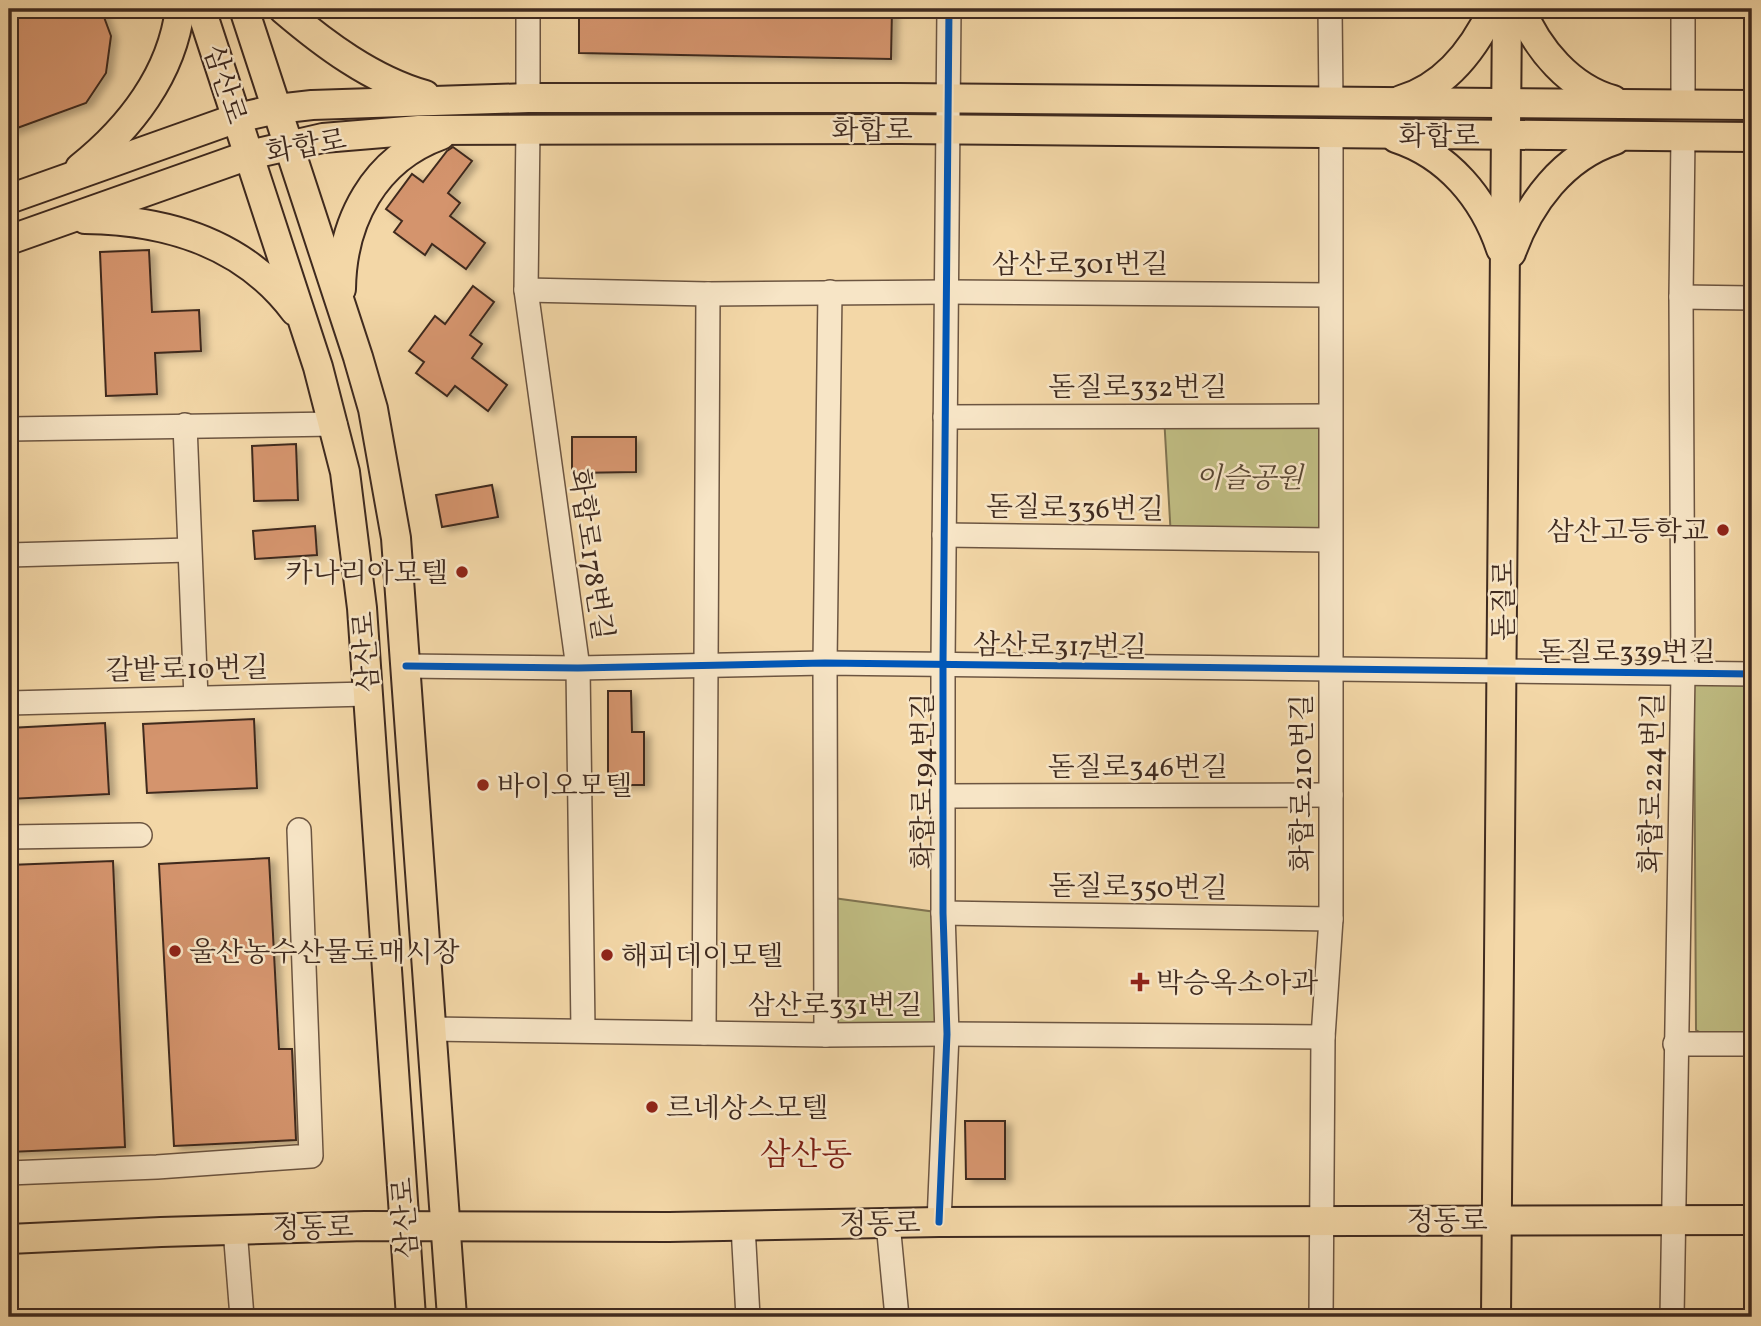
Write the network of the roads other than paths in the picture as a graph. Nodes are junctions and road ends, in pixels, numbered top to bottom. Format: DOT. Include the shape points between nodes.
graph roads {
  1 [pos="180,9"];
  2 [pos="201,9"];
  3 [pos="244,9"];
  4 [pos="283,9"];
  5 [pos="528,9"];
  6 [pos="949,9"];
  7 [pos="1331,9"];
  8 [pos="1493,9"];
  9 [pos="1507,9"];
  10 [pos="1521,9"];
  11 [pos="1683,9"];
  12 [pos="528,98"];
  13 [pos="948,99"];
  14 [pos="441,100"];
  15 [pos="1331,103"];
  16 [pos="1389,103"];
  17 [pos="1507,104"];
  18 [pos="1625,104"];
  19 [pos="1683,105"];
  20 [pos="1752,106"];
  21 [pos="277,109"];
  22 [pos="237,118"];
  23 [pos="528,129"];
  24 [pos="462,130"];
  25 [pos="949,130"];
  26 [pos="1331,134"];
  27 [pos="1388,135"];
  28 [pos="1507,136"];
  29 [pos="1625,136"];
  30 [pos="1683,137"];
  31 [pos="1752,137"];
  32 [pos="289,145"];
  33 [pos="249,155"];
  34 [pos="67,178"];
  35 [pos="9,199"];
  36 [pos="61,222"];
  37 [pos="9,240"];
  38 [pos="1506,272"];
  39 [pos="526,290"];
  40 [pos="830,292"];
  41 [pos="947,292"];
  42 [pos="708,294"];
  43 [pos="1330,295"];
  44 [pos="1681,297"];
  45 [pos="1752,298"];
  46 [pos="343,309"];
  47 [pos="307,330"];
  48 [pos="1330,416"];
  49 [pos="945,417"];
  50 [pos="335,424"];
  51 [pos="185,425"];
  52 [pos="9,429"];
  53 [pos="944,535"];
  54 [pos="1330,540"];
  55 [pos="189,550"];
  56 [pos="9,555"];
  57 [pos="825,663"];
  58 [pos="943,664"];
  59 [pos="706,665"];
  60 [pos="406,666"];
  61 [pos="578,668"];
  62 [pos="1331,671"];
  63 [pos="1502,671"];
  64 [pos="1683,673"];
  65 [pos="1752,674"];
  66 [pos="368,694"];
  67 [pos="196,698"];
  68 [pos="9,703"];
  69 [pos="1331,795"];
  70 [pos="944,796"];
  71 [pos="299,830"];
  72 [pos="140,835"];
  73 [pos="9,837"];
  74 [pos="943,913"];
  75 [pos="1331,919"];
  76 [pos="432,1029"];
  77 [pos="583,1030"];
  78 [pos="705,1033"];
  79 [pos="947,1034"];
  80 [pos="826,1035"];
  81 [pos="1323,1037"];
  82 [pos="1675,1044"];
  83 [pos="1752,1044"];
  84 [pos="9,1173"];
  85 [pos="1497,1220"];
  86 [pos="1673,1220"];
  87 [pos="1752,1220"];
  88 [pos="1322,1221"];
  89 [pos="939,1222"];
  90 [pos="888,1223"];
  91 [pos="405,1226"];
  92 [pos="446,1226"];
  93 [pos="743,1226"];
  94 [pos="236,1229"];
  95 [pos="9,1239"];
  96 [pos="242,1317"];
  97 [pos="411,1317"];
  98 [pos="452,1317"];
  99 [pos="748,1317"];
  100 [pos="897,1317"];
  101 [pos="1321,1317"];
  102 [pos="1496,1317"];
  103 [pos="1672,1317"];
  1 -- 34 [label="main road" via="171,50 147,97 112,139"];
  2 -- 22 [label="main road, 삼산로"];
  3 -- 21 [label="main road, 삼산로"];
  4 -- 14 [label="main road" via="355,62 388,81"];
  5 -- 12 [label="street"];
  6 -- 13 [label="street, 화합로194번길"];
  7 -- 15 [label="street"];
  8 -- 16 [label="main road" via="1475,41 1443,78 1418,94"];
  9 -- 17 [label="main road, 돋질로"];
  10 -- 18 [label="main road" via="1559,68 1591,92"];
  11 -- 19 [label="street"];
  12 -- 13 [label="main road, 화합로"];
  12 -- 14 [label="main road, 화합로"];
  13 -- 15 [label="main road, 화합로"];
  13 -- 25 [label="street, 화합로194번길"];
  14 -- 21 [label="main road, 화합로"];
  15 -- 16 [label="main road, 화합로"];
  16 -- 17 [label="main road, 화합로"];
  16 -- 27 [label="main road" via="1416,108 1422,119 1415,130"];
  17 -- 18 [label="main road, 화합로"];
  17 -- 28 [label="main road, 돋질로"];
  18 -- 19 [label="main road, 화합로"];
  19 -- 20 [label="main road, 화합로"];
  19 -- 30 [label="main road" via="1664,107 1654,120 1662,134"];
  21 -- 22 [label="main road, 화합로"];
  21 -- 32 [label="main road, 삼산로"];
  22 -- 33 [label="main road, 삼산로"];
  22 -- 34 [label="main road, 화합로"];
  23 -- 24 [label="main road, 화합로"];
  23 -- 25 [label="main road, 화합로"];
  23 -- 39 [label="street, 화합로178번길"];
  24 -- 32 [label="main road, 화합로" via="323,138"];
  24 -- 46 [label="main road" via="406,151 370,188 353,218 343,254"];
  25 -- 26 [label="main road, 화합로"];
  25 -- 41 [label="street, 화합로194번길"];
  26 -- 27 [label="main road, 화합로"];
  26 -- 43 [label="street, 화합로210번길"];
  27 -- 28 [label="main road, 화합로"];
  27 -- 38 [label="main road" via="1419,147 1464,182 1495,230"];
  28 -- 29 [label="main road, 화합로"];
  28 -- 38 [label="main road, 돋질로"];
  29 -- 30 [label="main road, 화합로"];
  29 -- 38 [label="main road" via="1595,148 1546,189 1517,236"];
  30 -- 31 [label="main road, 화합로"];
  30 -- 44 [label="street, 화합로224번길"];
  32 -- 33 [label="main road, 화합로"];
  32 -- 46 [label="main road, 삼산로"];
  33 -- 36 [label="main road, 화합로"];
  33 -- 47 [label="main road, 삼산로"];
  34 -- 35 [label="main road, 화합로"];
  36 -- 37 [label="main road, 화합로"];
  36 -- 47 [label="main road" via="131,222 186,234 225,249 281,292"];
  38 -- 63 [label="main road, 돋질로"];
  39 -- 42 [label="street, 삼산로301번길"];
  39 -- 61 [label="street, 화합로178번길"];
  40 -- 41 [label="street, 삼산로301번길"];
  40 -- 42 [label="street, 삼산로301번길"];
  40 -- 57 [label="street"];
  41 -- 43 [label="street, 삼산로301번길"];
  41 -- 49 [label="street, 화합로194번길"];
  42 -- 59 [label="street"];
  43 -- 48 [label="street, 화합로210번길"];
  44 -- 45 [label="street"];
  44 -- 64 [label="street, 화합로224번길"];
  46 -- 60 [label="main road, 삼산로" via="385,468 396,538"];
  47 -- 50 [label="main road, 삼산로"];
  48 -- 49 [label="street, 돋질로332번길"];
  48 -- 54 [label="street, 화합로210번길"];
  49 -- 53 [label="street, 화합로194번길"];
  50 -- 51 [label="street"];
  50 -- 66 [label="main road, 삼산로" via="355,541"];
  51 -- 52 [label="street"];
  51 -- 55 [label="street"];
  53 -- 54 [label="street, 돋질로336번길"];
  53 -- 58 [label="street, 화합로194번길"];
  54 -- 62 [label="street, 화합로210번길"];
  55 -- 56 [label="street"];
  55 -- 67 [label="street"];
  57 -- 58 [label="street, 삼산로317번길"];
  57 -- 59 [label="street, 삼산로317번길"];
  57 -- 80 [label="street"];
  58 -- 62 [label="street, 삼산로317번길"];
  58 -- 70 [label="street, 화합로194번길"];
  59 -- 61 [label="street, 삼산로317번길"];
  59 -- 78 [label="street"];
  60 -- 61 [label="street, 삼산로317번길"];
  60 -- 76 [label="main road, 삼산로"];
  61 -- 77 [label="street, 화합로178번길"];
  62 -- 63 [label="street, 삼산로317번길"];
  62 -- 69 [label="street, 화합로210번길"];
  63 -- 64 [label="street, 돋질로339번길"];
  63 -- 85 [label="main road, 돋질로"];
  64 -- 65 [label="street, 돋질로339번길"];
  64 -- 82 [label="street, 화합로224번길"];
  66 -- 67 [label="street, 갈밭로10번길"];
  66 -- 91 [label="main road, 삼산로"];
  67 -- 68 [label="street, 갈밭로10번길"];
  69 -- 70 [label="street, 돋질로346번길"];
  69 -- 75 [label="street, 화합로210번길"];
  70 -- 74 [label="street, 화합로194번길"];
  71 -- 84 [label="street" via="311,1156"];
  72 -- 73 [label="street"];
  74 -- 75 [label="street, 돋질로350번길"];
  74 -- 79 [label="street, 화합로194번길"];
  75 -- 81 [label="street, 화합로210번길"];
  76 -- 77 [label="street, 삼산로331번길"];
  76 -- 92 [label="main road, 삼산로"];
  77 -- 78 [label="street, 삼산로331번길"];
  78 -- 80 [label="street, 삼산로331번길"];
  79 -- 80 [label="street, 삼산로331번길"];
  79 -- 81 [label="street, 삼산로331번길"];
  79 -- 89 [label="street, 화합로194번길"];
  81 -- 88 [label="street, 화합로210번길"];
  82 -- 83 [label="street"];
  82 -- 86 [label="street, 화합로224번길"];
  85 -- 86 [label="main road, 정동로"];
  85 -- 88 [label="main road, 정동로"];
  85 -- 102 [label="main road, 돋질로"];
  86 -- 87 [label="main road, 정동로"];
  86 -- 103 [label="street, 화합로224번길"];
  88 -- 89 [label="main road, 정동로"];
  88 -- 101 [label="street, 화합로210번길"];
  89 -- 90 [label="main road, 정동로"];
  90 -- 93 [label="main road, 정동로"];
  90 -- 100 [label="street"];
  91 -- 92 [label="main road, 정동로"];
  91 -- 94 [label="main road, 정동로"];
  91 -- 97 [label="main road, 삼산로"];
  92 -- 93 [label="main road, 정동로"];
  92 -- 98 [label="main road, 삼산로"];
  93 -- 99 [label="street"];
  94 -- 95 [label="main road, 정동로"];
  94 -- 96 [label="street"];
}
